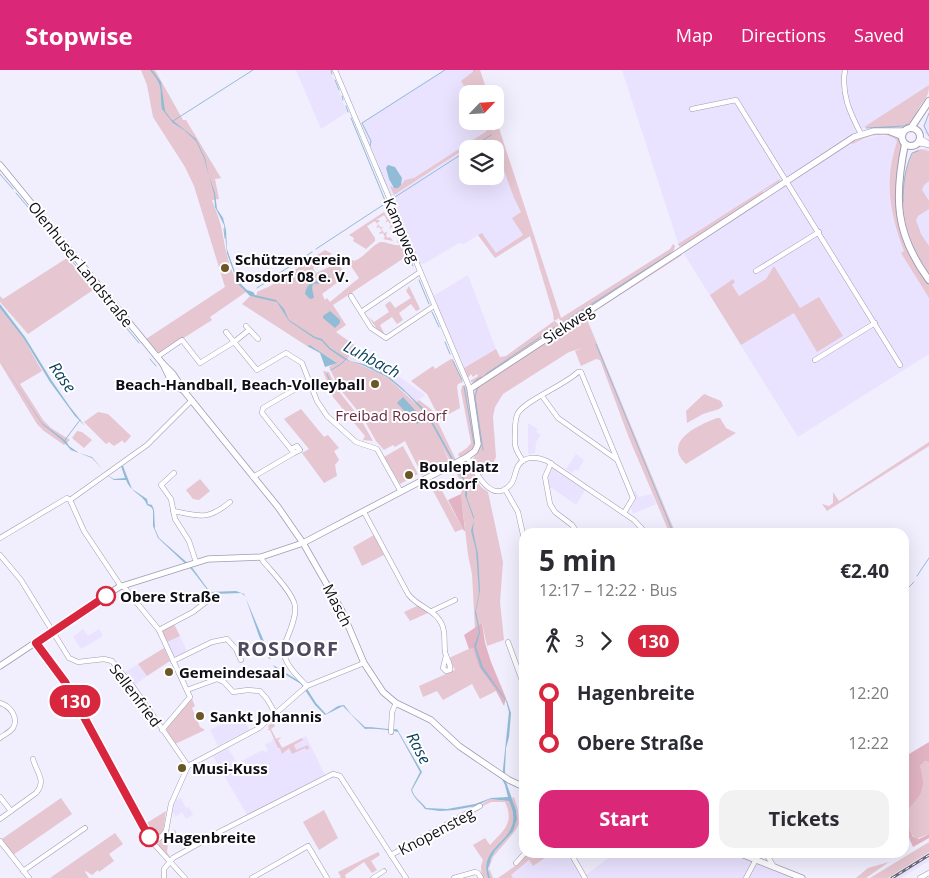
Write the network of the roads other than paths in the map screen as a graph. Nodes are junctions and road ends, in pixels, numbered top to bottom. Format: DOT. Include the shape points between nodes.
graph roads {
  1 [pos="335,70"];
  2 [pos="845,70"];
  3 [pos="929,101"];
  4 [pos="692,109"];
  5 [pos="914,129"];
  6 [pos="861,134"];
  7 [pos="902,134"];
  8 [pos="919,140"];
  9 [pos="929,144"];
  10 [pos="908,145"];
  11 [pos="0,165"];
  12 [pos="787,182"];
  13 [pos="818,232"];
  14 [pos="756,271"];
  15 [pos="420,272"];
  16 [pos="929,280"];
  17 [pos="351,296"];
  18 [pos="434,306"];
  19 [pos="361,312"];
  20 [pos="874,323"];
  21 [pos="226,332"];
  22 [pos="258,339"];
  23 [pos="234,342"];
  24 [pos="157,357"];
  25 [pos="815,360"];
  26 [pos="900,364"];
  27 [pos="309,381"];
  28 [pos="470,389"];
  29 [pos="542,396"];
  30 [pos="192,400"];
  31 [pos="467,457"];
  32 [pos="617,459"];
  33 [pos="523,460"];
  34 [pos="551,463"];
  35 [pos="174,473"];
  36 [pos="253,477"];
  37 [pos="505,489"];
  38 [pos="401,492"];
  39 [pos="68,499"];
  40 [pos="230,502"];
  41 [pos="173,511"];
  42 [pos="364,512"];
  43 [pos="624,513"];
  44 [pos="522,528"];
  45 [pos="574,528"];
  46 [pos="641,528"];
  47 [pos="0,538"];
  48 [pos="303,543"];
  49 [pos="0,555"];
  50 [pos="261,557"];
  51 [pos="196,562"];
  52 [pos="122,586"];
  53 [pos="216,595"];
  54 [pos="455,600"];
  55 [pos="432,611"];
  56 [pos="159,630"];
  57 [pos="53,631"];
  58 [pos="508,642"];
  59 [pos="36,643"];
  60 [pos="446,656"];
  61 [pos="241,660"];
  62 [pos="173,661"];
  63 [pos="0,666"];
  64 [pos="366,666"];
  65 [pos="519,672"];
  66 [pos="306,688"];
  67 [pos="187,690"];
  68 [pos="0,703"];
  69 [pos="396,703"];
  70 [pos="275,713"];
  71 [pos="162,730"];
  72 [pos="391,730"];
  73 [pos="0,738"];
  74 [pos="33,759"];
  75 [pos="188,766"];
  76 [pos="519,785"];
  77 [pos="0,797"];
  78 [pos="480,806"];
  79 [pos="11,811"];
  80 [pos="0,819"];
  81 [pos="85,828"];
  82 [pos="0,841"];
  83 [pos="153,843"];
  84 [pos="391,855"];
  85 [pos="521,858"];
  86 [pos="573,858"];
  87 [pos="749,858"];
  88 [pos="757,858"];
  89 [pos="769,858"];
  90 [pos="756,861"];
  91 [pos="170,862"];
  92 [pos="516,864"];
  93 [pos="775,868"];
  94 [pos="23,871"];
  95 [pos="384,871"];
  96 [pos="929,872"];
  97 [pos="29,878"];
  98 [pos="164,878"];
  99 [pos="185,878"];
  100 [pos="252,878"];
  101 [pos="327,878"];
  102 [pos="373,878"];
  103 [pos="406,878"];
  104 [pos="454,878"];
  105 [pos="481,878"];
  106 [pos="585,878"];
  107 [pos="746,878"];
  108 [pos="802,878"];
  109 [pos="920,878"];
  1 -- 15 [label="street, Kampweg"];
  2 -- 6 [label="street" via="846,99"];
  3 -- 5 [label="main road"];
  4 -- 12 [label="street" via="736,100"];
  5 -- 7 [label="main road"];
  5 -- 8 [label="main road"];
  6 -- 7 [label="street, Siekweg" via="887,130"];
  6 -- 12 [label="street, Siekweg"];
  7 -- 10 [label="main road"];
  8 -- 9 [label="street"];
  8 -- 10 [label="main road"];
  10 -- 16 [label="main road" via="898,191 901,222 912,252"];
  11 -- 24 [label="street, Olenhuser Landstraße"];
  12 -- 13 [label="street"];
  12 -- 28 [label="street, Siekweg"];
  13 -- 14 [label="street"];
  13 -- 20 [label="street"];
  15 -- 18 [label="street, Kampweg"];
  15 -- 19 [label="street"];
  17 -- 19 [label="street"];
  18 -- 19 [label="street" via="386,338 371,328"];
  18 -- 28 [label="street, Kampweg"];
  20 -- 25 [label="street"];
  20 -- 26 [label="street"];
  21 -- 23 [label="street"];
  22 -- 23 [label="street" via="247,328"];
  23 -- 24 [label="street" via="200,363 182,340"];
  23 -- 27 [label="street" via="255,371 286,353 302,363"];
  24 -- 30 [label="street, Olenhuser Landstraße"];
  27 -- 36 [label="street" via="263,408 262,413 293,451"];
  27 -- 38 [label="street" via="327,416 356,442 377,449"];
  28 -- 31 [label="street" via="478,444"];
  29 -- 32 [label="street" via="558,418"];
  29 -- 32 [label="street" via="581,372"];
  29 -- 33 [label="street" via="526,405 517,416 515,447"];
  30 -- 36 [label="street, Olenhuser Landstraße"];
  30 -- 39 [label="street" via="147,444"];
  31 -- 37 [label="street" via="485,486 494,490"];
  31 -- 38 [label="street"];
  32 -- 43 [label="street" via="633,498"];
  33 -- 34 [label="street" via="536,458"];
  33 -- 37 [label="street"];
  34 -- 43 [label="street"];
  34 -- 45 [label="street" via="545,477 550,504"];
  35 -- 41 [label="street" via="159,483 171,500"];
  36 -- 48 [label="street, Olenhuser Landstraße"];
  37 -- 44 [label="street" via="518,512"];
  38 -- 42 [label="street"];
  39 -- 47 [label="street"];
  39 -- 52 [label="street" via="84,531"];
  40 -- 41 [label="street" via="200,516"];
  41 -- 51 [label="street"];
  42 -- 48 [label="street"];
  42 -- 55 [label="street" via="408,594"];
  43 -- 46 [label="street"];
  48 -- 50 [label="street"];
  48 -- 64 [label="street, Masch" via="342,611"];
  49 -- 57 [label="street" via="21,580"];
  50 -- 51 [label="street" via="215,558"];
  50 -- 66 [label="street" via="295,605 283,653"];
  51 -- 52 [label="street"];
  52 -- 56 [label="street"];
  52 -- 57 [label="street"];
  53 -- 56 [label="street"];
  54 -- 55 [label="street"];
  55 -- 60 [label="street" via="444,630"];
  56 -- 62 [label="street"];
  57 -- 59 [label="street"];
  57 -- 71 [label="street, Sellenfried" via="73,661 112,661"];
  58 -- 65 [label="street"];
  59 -- 63 [label="street"];
  59 -- 83 [label="street" via="65,682"];
  61 -- 62 [label="street" via="227,639 212,642"];
  62 -- 67 [label="street"];
  64 -- 66 [label="street"];
  64 -- 69 [label="street, Masch" via="382,692"];
  66 -- 70 [label="street"];
  67 -- 70 [label="street" via="217,678 233,692 260,691"];
  67 -- 71 [label="street" via="190,697"];
  68 -- 73 [label="street" via="10,709 15,720 11,730"];
  69 -- 72 [label="street"];
  69 -- 76 [label="street, Masch" via="432,720 459,746"];
  70 -- 75 [label="street" via="259,728"];
  71 -- 75 [label="street, Sellenfried"];
  74 -- 79 [label="street" via="41,776 40,789"];
  75 -- 83 [label="street" via="171,804 166,831"];
  77 -- 79 [label="street"];
  78 -- 84 [label="street, Knopensteg"];
  79 -- 80 [label="street"];
  81 -- 94 [label="street"];
  82 -- 94 [label="street"];
  83 -- 91 [label="street"];
  84 -- 91 [label="street" via="340,776 330,774 221,831"];
  84 -- 103 [label="street"];
  85 -- 92 [label="street"];
  86 -- 106 [label="street"];
  87 -- 90 [label="street"];
  88 -- 90 [label="street"];
  89 -- 93 [label="street"];
  90 -- 93 [label="street"];
  90 -- 107 [label="street"];
  91 -- 98 [label="street" via="164,869"];
  91 -- 99 [label="street"];
  93 -- 108 [label="street"];
  94 -- 97 [label="street"];
  95 -- 102 [label="street"];
  96 -- 109 [label="street"];
  100 -- 101 [label="street" via="308,846"];
  104 -- 105 [label="street" via="475,872"];
}
